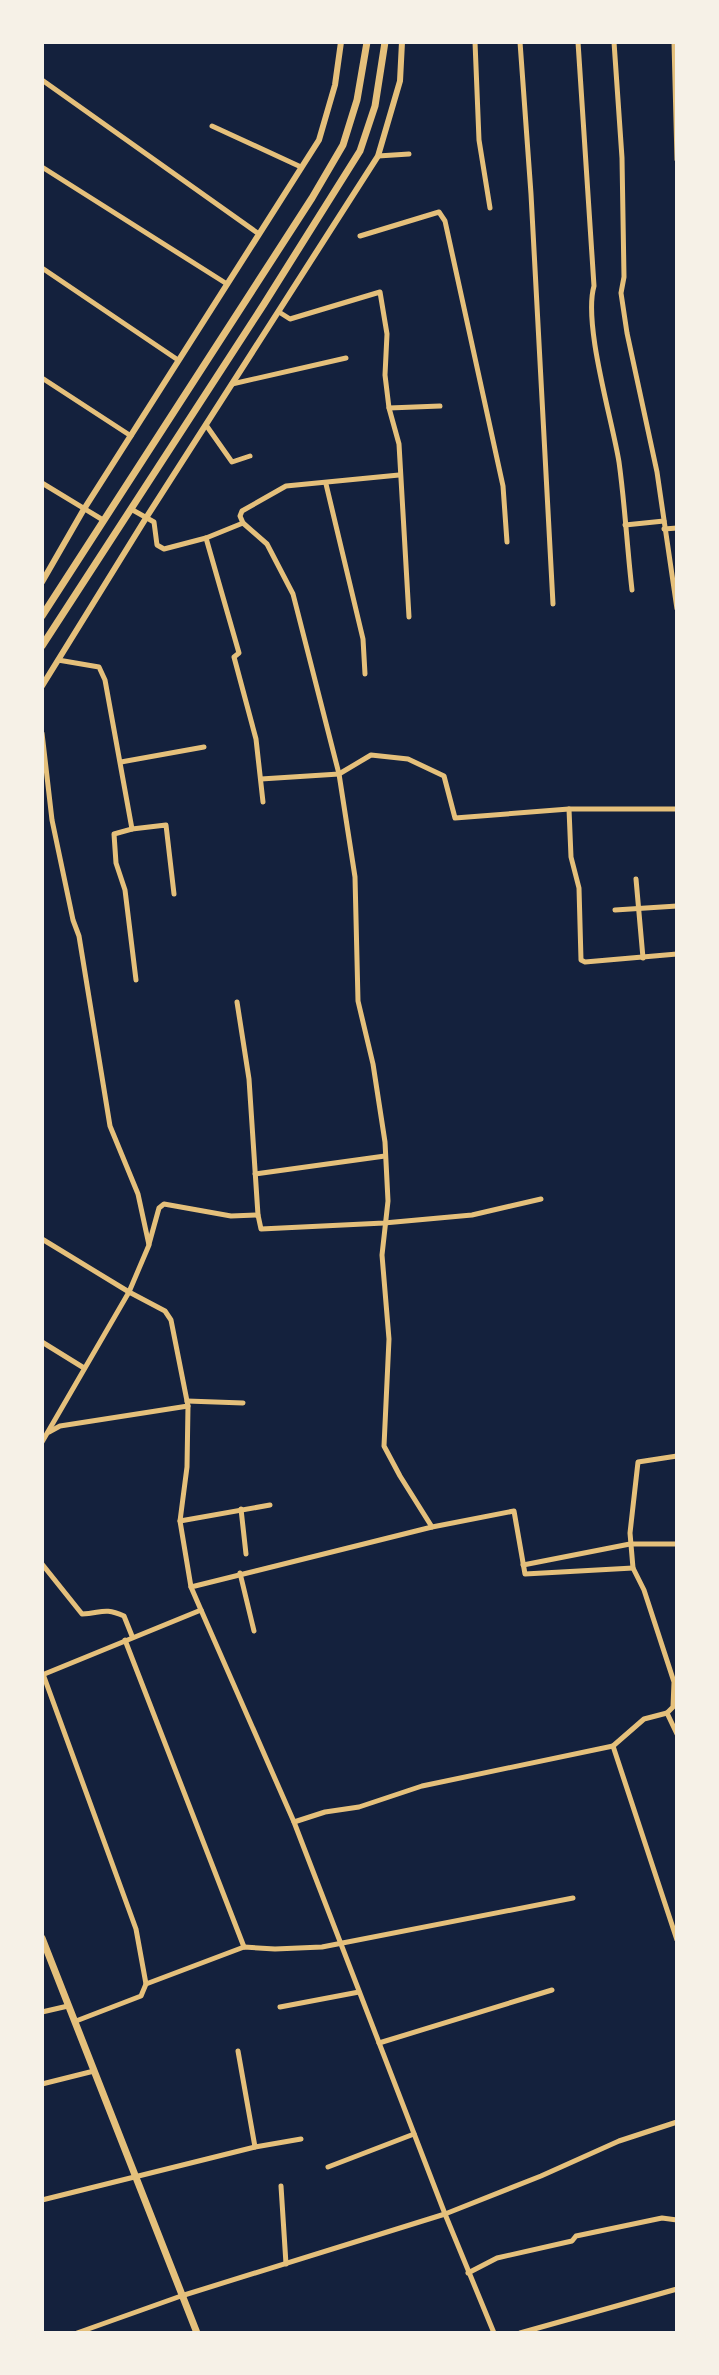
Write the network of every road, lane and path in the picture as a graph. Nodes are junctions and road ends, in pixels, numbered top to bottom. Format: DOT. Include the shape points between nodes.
graph roads {
  1 [pos="341,42"];
  2 [pos="367,42"];
  3 [pos="385,42"];
  4 [pos="402,42"];
  5 [pos="475,42"];
  6 [pos="520,42"];
  7 [pos="578,42"];
  8 [pos="614,42"];
  9 [pos="674,42"];
  10 [pos="42,80"];
  11 [pos="212,126"];
  12 [pos="409,154"];
  13 [pos="378,156"];
  14 [pos="677,160"];
  15 [pos="42,167"];
  16 [pos="301,167"];
  17 [pos="490,208"];
  18 [pos="259,234"];
  19 [pos="360,236"];
  20 [pos="42,268"];
  21 [pos="227,284"];
  22 [pos="279,312"];
  23 [pos="346,358"];
  24 [pos="178,360"];
  25 [pos="42,378"];
  26 [pos="231,384"];
  27 [pos="440,406"];
  28 [pos="389,408"];
  29 [pos="206,425"];
  30 [pos="131,436"];
  31 [pos="250,456"];
  32 [pos="399,475"];
  33 [pos="42,483"];
  34 [pos="326,484"];
  35 [pos="130,508"];
  36 [pos="84,509"];
  37 [pos="146,518"];
  38 [pos="103,520"];
  39 [pos="243,523"];
  40 [pos="625,525"];
  41 [pos="664,525"];
  42 [pos="677,528"];
  43 [pos="206,538"];
  44 [pos="507,542"];
  45 [pos="42,582"];
  46 [pos="632,590"];
  47 [pos="553,604"];
  48 [pos="677,609"];
  49 [pos="42,616"];
  50 [pos="409,617"];
  51 [pos="42,646"];
  52 [pos="58,660"];
  53 [pos="365,674"];
  54 [pos="42,686"];
  55 [pos="42,733"];
  56 [pos="204,747"];
  57 [pos="121,762"];
  58 [pos="339,774"];
  59 [pos="261,779"];
  60 [pos="263,802"];
  61 [pos="569,809"];
  62 [pos="677,809"];
  63 [pos="132,829"];
  64 [pos="636,879"];
  65 [pos="174,894"];
  66 [pos="677,906"];
  67 [pos="639,909"];
  68 [pos="615,910"];
  69 [pos="677,954"];
  70 [pos="643,958"];
  71 [pos="136,980"];
  72 [pos="237,1002"];
  73 [pos="385,1156"];
  74 [pos="255,1174"];
  75 [pos="541,1199"];
  76 [pos="258,1215"];
  77 [pos="384,1223"];
  78 [pos="42,1239"];
  79 [pos="149,1245"];
  80 [pos="129,1292"];
  81 [pos="42,1342"];
  82 [pos="84,1368"];
  83 [pos="187,1403"];
  84 [pos="243,1403"];
  85 [pos="48,1433"];
  86 [pos="42,1442"];
  87 [pos="677,1456"];
  88 [pos="270,1505"];
  89 [pos="241,1509"];
  90 [pos="180,1521"];
  91 [pos="432,1527"];
  92 [pos="630,1544"];
  93 [pos="677,1544"];
  94 [pos="246,1554"];
  95 [pos="42,1564"];
  96 [pos="523,1565"];
  97 [pos="633,1568"];
  98 [pos="240,1573"];
  99 [pos="191,1587"];
  100 [pos="201,1610"];
  101 [pos="254,1631"];
  102 [pos="132,1637"];
  103 [pos="125,1640"];
  104 [pos="43,1675"];
  105 [pos="676,1682"];
  106 [pos="667,1713"];
  107 [pos="677,1734"];
  108 [pos="613,1746"];
  109 [pos="294,1822"];
  110 [pos="573,1898"];
  111 [pos="42,1938"];
  112 [pos="677,1940"];
  113 [pos="341,1942"];
  114 [pos="244,1947"];
  115 [pos="146,1984"];
  116 [pos="552,1990"];
  117 [pos="359,1992"];
  118 [pos="69,2006"];
  119 [pos="280,2007"];
  120 [pos="42,2012"];
  121 [pos="76,2021"];
  122 [pos="379,2043"];
  123 [pos="238,2051"];
  124 [pos="94,2071"];
  125 [pos="42,2084"];
  126 [pos="677,2122"];
  127 [pos="414,2134"];
  128 [pos="301,2139"];
  129 [pos="255,2147"];
  130 [pos="328,2167"];
  131 [pos="135,2176"];
  132 [pos="281,2186"];
  133 [pos="42,2200"];
  134 [pos="445,2214"];
  135 [pos="677,2220"];
  136 [pos="286,2264"];
  137 [pos="468,2273"];
  138 [pos="677,2289"];
  139 [pos="181,2296"];
  140 [pos="77,2333"];
  141 [pos="197,2333"];
  142 [pos="494,2333"];
  143 [pos="520,2333"];
  1 -- 16 [label="street" via="319,140"];
  2 -- 38 [label="main road" via="343,145"];
  3 -- 35 [label="main road" via="375,106 360,151"];
  4 -- 13 [label="street" via="400,81"];
  5 -- 17 [label="street" via="479,140"];
  6 -- 47 [label="street"];
  7 -- 40 [label="street" via="593,320"];
  8 -- 41 [label="street" via="622,158 621,293"];
  9 -- 14 [label="street"];
  10 -- 18 [label="street"];
  11 -- 16 [label="street"];
  12 -- 13 [label="street"];
  13 -- 22 [label="street"];
  15 -- 21 [label="street"];
  16 -- 18 [label="street"];
  18 -- 21 [label="street"];
  19 -- 44 [label="street" via="439,212 445,221 503,486"];
  20 -- 24 [label="street"];
  21 -- 24 [label="street"];
  22 -- 26 [label="street"];
  22 -- 28 [label="street" via="290,319 380,292"];
  23 -- 26 [label="street"];
  24 -- 30 [label="street"];
  25 -- 30 [label="street"];
  26 -- 29 [label="street"];
  27 -- 28 [label="street"];
  28 -- 32 [label="street" via="399,444"];
  29 -- 31 [label="street" via="232,462"];
  29 -- 37 [label="street"];
  30 -- 36 [label="street"];
  32 -- 34 [label="street"];
  32 -- 50 [label="street"];
  33 -- 36 [label="street"];
  34 -- 39 [label="street" via="278,489 242,511"];
  34 -- 53 [label="street" via="363,639"];
  35 -- 37 [label="street"];
  35 -- 51 [label="main road"];
  36 -- 38 [label="street"];
  36 -- 45 [label="street"];
  37 -- 43 [label="street" via="154,522 157,545 164,549"];
  37 -- 52 [label="street"];
  38 -- 49 [label="main road"];
  39 -- 43 [label="street"];
  39 -- 58 [label="street" via="267,544 293,594"];
  40 -- 41 [label="street"];
  40 -- 46 [label="street"];
  41 -- 42 [label="street"];
  41 -- 48 [label="street"];
  43 -- 59 [label="street" via="239,653 234,657"];
  52 -- 54 [label="street"];
  52 -- 57 [label="street" via="99,667"];
  55 -- 79 [label="street" via="52,820 79,936 110,1126 138,1194"];
  56 -- 57 [label="street"];
  57 -- 63 [label="street"];
  58 -- 59 [label="street"];
  58 -- 61 [label="street" via="371,755 418,762 444,776 455,818"];
  58 -- 73 [label="street" via="355,877 358,1001"];
  59 -- 60 [label="street"];
  61 -- 62 [label="street"];
  61 -- 70 [label="street" via="581,960"];
  63 -- 65 [label="street" via="166,825"];
  63 -- 71 [label="street" via="114,834"];
  64 -- 67 [label="street"];
  66 -- 67 [label="street"];
  67 -- 68 [label="street"];
  67 -- 70 [label="street"];
  69 -- 70 [label="street"];
  72 -- 74 [label="street"];
  73 -- 74 [label="street"];
  73 -- 77 [label="street"];
  74 -- 76 [label="street"];
  75 -- 77 [label="street" via="472,1215"];
  76 -- 77 [label="street" via="261,1229"];
  76 -- 79 [label="street" via="231,1216 164,1204"];
  77 -- 91 [label="street" via="389,1339 384,1446"];
  78 -- 80 [label="street"];
  79 -- 80 [label="street"];
  80 -- 82 [label="street"];
  80 -- 83 [label="street" via="165,1311 171,1320"];
  81 -- 82 [label="street"];
  82 -- 85 [label="street"];
  83 -- 84 [label="street"];
  83 -- 85 [label="street" via="60,1426"];
  83 -- 90 [label="street"];
  85 -- 86 [label="street"];
  87 -- 92 [label="street" via="638,1462"];
  88 -- 89 [label="street"];
  89 -- 90 [label="street"];
  89 -- 94 [label="street"];
  90 -- 99 [label="street"];
  91 -- 96 [label="street" via="514,1511"];
  91 -- 98 [label="street"];
  92 -- 93 [label="street"];
  92 -- 96 [label="street"];
  92 -- 97 [label="street"];
  95 -- 102 [label="street" via="82,1614 104,1608 124,1616"];
  96 -- 97 [label="street" via="527,1575"];
  97 -- 105 [label="street"];
  98 -- 99 [label="street"];
  98 -- 101 [label="street"];
  99 -- 100 [label="street"];
  100 -- 102 [label="street"];
  100 -- 109 [label="street"];
  102 -- 103 [label="street"];
  103 -- 104 [label="street"];
  103 -- 114 [label="street"];
  104 -- 115 [label="street" via="136,1929"];
  105 -- 106 [label="street" via="673,1707"];
  106 -- 107 [label="street"];
  106 -- 108 [label="street" via="644,1719"];
  108 -- 109 [label="street" via="422,1786"];
  108 -- 112 [label="street"];
  109 -- 113 [label="street"];
  110 -- 113 [label="street"];
  111 -- 118 [label="main road"];
  113 -- 114 [label="street" via="298,1949"];
  113 -- 117 [label="street"];
  114 -- 115 [label="street"];
  115 -- 121 [label="street" via="141,1996"];
  116 -- 122 [label="street"];
  117 -- 119 [label="street"];
  117 -- 122 [label="street"];
  118 -- 120 [label="street"];
  118 -- 121 [label="main road"];
  121 -- 124 [label="main road"];
  122 -- 127 [label="street"];
  123 -- 129 [label="street"];
  124 -- 125 [label="street"];
  124 -- 131 [label="main road"];
  126 -- 134 [label="street"];
  127 -- 130 [label="street"];
  127 -- 134 [label="street"];
  128 -- 129 [label="street"];
  129 -- 131 [label="street"];
  131 -- 133 [label="street"];
  131 -- 139 [label="main road"];
  132 -- 136 [label="street"];
  134 -- 136 [label="street"];
  134 -- 137 [label="street"];
  135 -- 137 [label="street" via="662,2218 576,2236 497,2258"];
  136 -- 139 [label="street"];
  137 -- 142 [label="street"];
  138 -- 143 [label="street"];
  139 -- 140 [label="street"];
  139 -- 141 [label="main road"];
}
